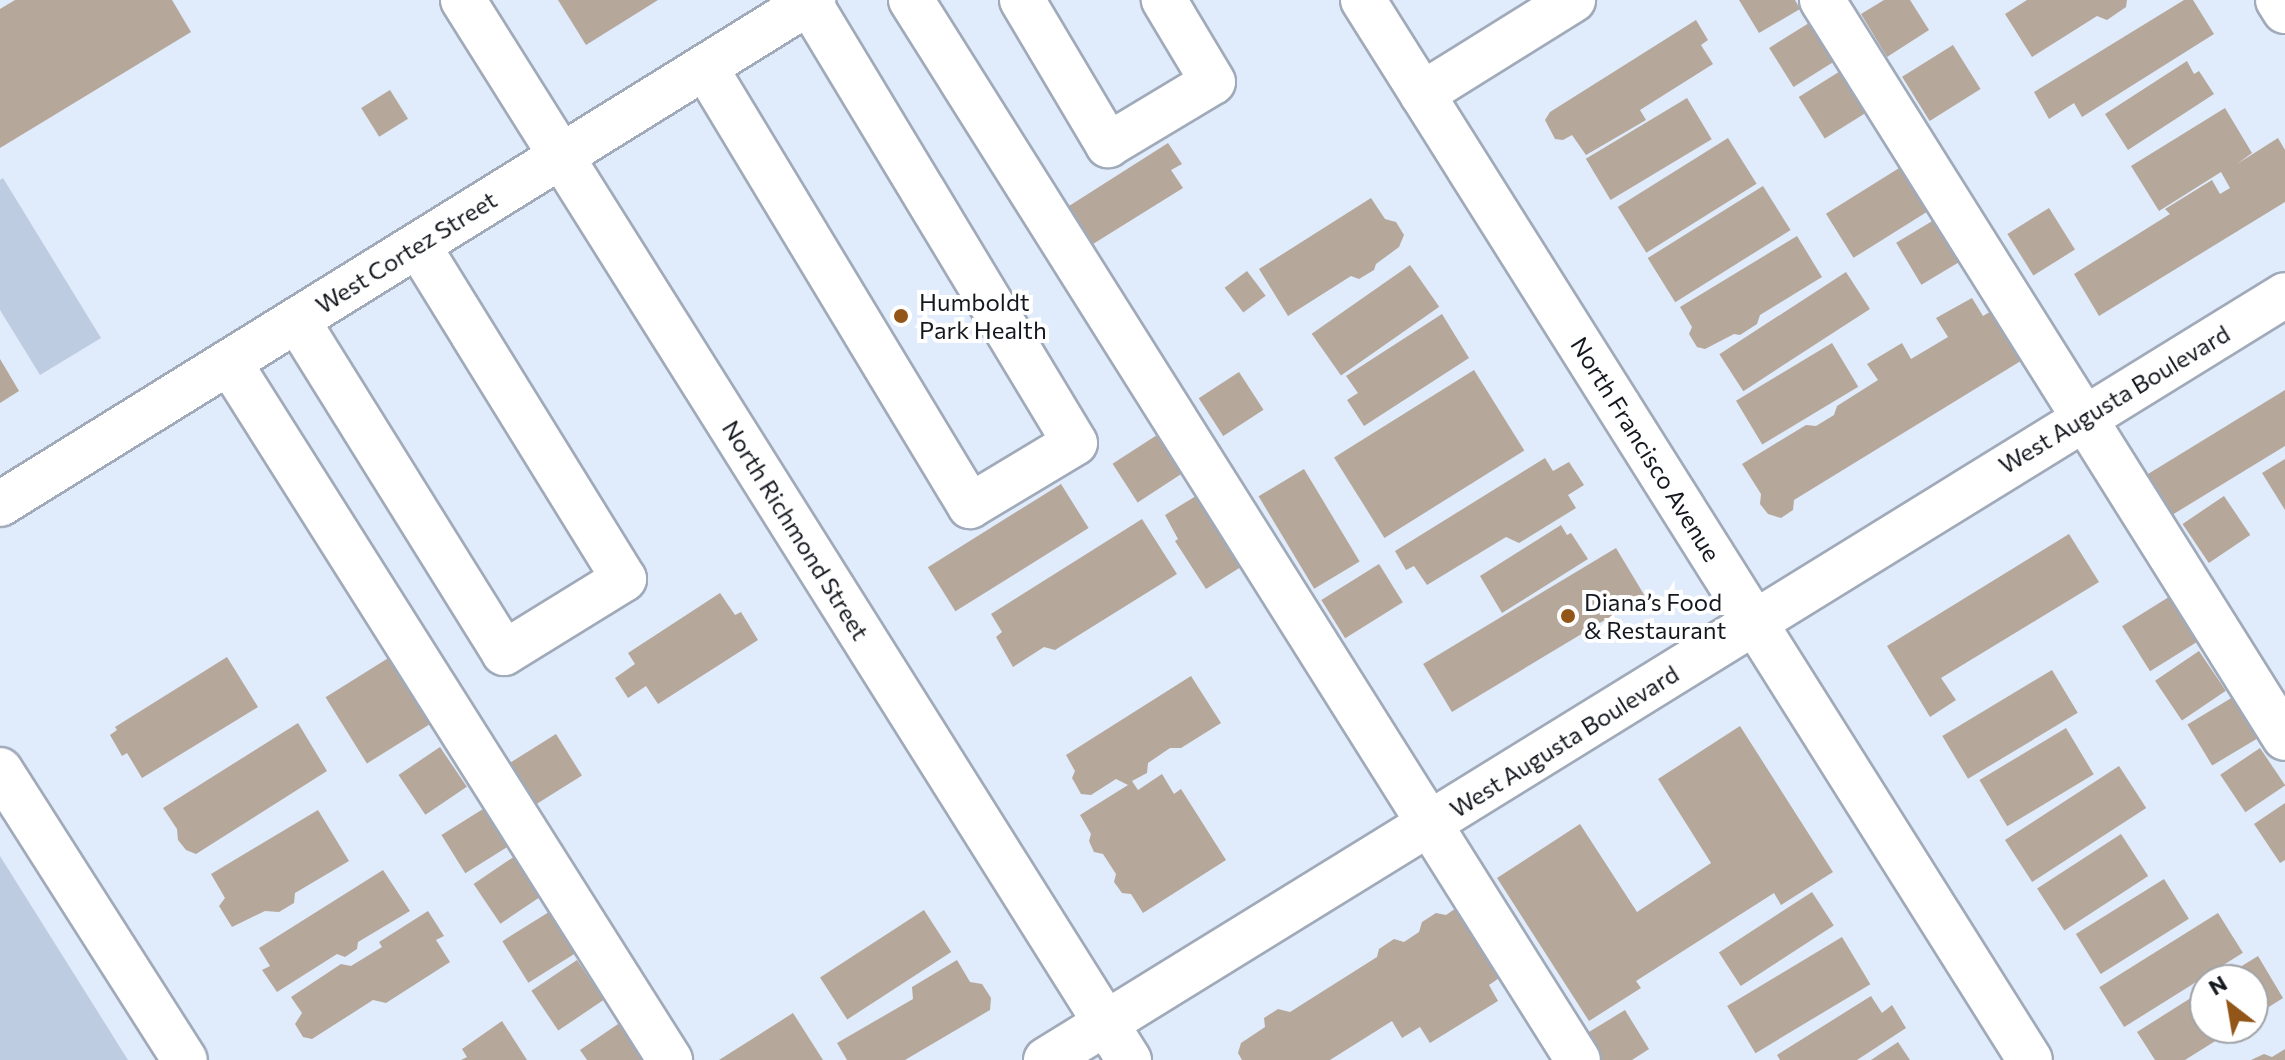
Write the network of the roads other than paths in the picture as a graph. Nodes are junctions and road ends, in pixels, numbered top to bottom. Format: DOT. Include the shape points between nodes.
graph roads {
  1 [pos="463,0"];
  2 [pos="911,0"];
  3 [pos="1022,0"];
  4 [pos="1164,0"];
  5 [pos="1363,0"];
  6 [pos="1822,0"];
  7 [pos="2278,0"];
  8 [pos="811,1"];
  9 [pos="1559,9"];
  10 [pos="2285,11"];
  11 [pos="705,67"];
  12 [pos="1422,94"];
  13 [pos="562,156"];
  14 [pos="418,245"];
  15 [pos="2285,295"];
  16 [pos="297,320"];
  17 [pos="229,362"];
  18 [pos="2083,417"];
  19 [pos="0,504"];
  20 [pos="1754,621"];
  21 [pos="2285,738"];
  22 [pos="0,770"];
  23 [pos="1430,825"];
  24 [pos="1117,1042"];
  25 [pos="185,1060"];
  26 [pos="670,1060"];
  27 [pos="1046,1060"];
  28 [pos="1578,1060"];
  29 [pos="2030,1060"];
  1 -- 13 [label="street, North Richmond Street"];
  2 -- 23 [label="street"];
  3 -- 4 [label="street" via="1108,145 1213,82"];
  5 -- 12 [label="street, North Francisco Avenue"];
  6 -- 18 [label="street"];
  7 -- 10 [label="street"];
  8 -- 11 [label="street, West Cortez Street"];
  8 -- 11 [label="street" via="1075,443 970,506"];
  9 -- 12 [label="street"];
  11 -- 13 [label="street, West Cortez Street"];
  12 -- 20 [label="street, North Francisco Avenue"];
  13 -- 14 [label="street, West Cortez Street"];
  13 -- 24 [label="street, North Richmond Street"];
  14 -- 16 [label="street, West Cortez Street"];
  14 -- 16 [label="street" via="624,579 504,653"];
  15 -- 18 [label="street, West Augusta Boulevard"];
  16 -- 17 [label="street, West Cortez Street"];
  17 -- 19 [label="street, West Cortez Street"];
  17 -- 26 [label="street"];
  18 -- 20 [label="street, West Augusta Boulevard"];
  18 -- 21 [label="street"];
  20 -- 23 [label="street, West Augusta Boulevard"];
  20 -- 29 [label="street, North Francisco Avenue"];
  22 -- 25 [label="street"];
  23 -- 24 [label="street, West Augusta Boulevard"];
  23 -- 28 [label="street"];
  24 -- 27 [label="street, West Augusta Boulevard"];
}
